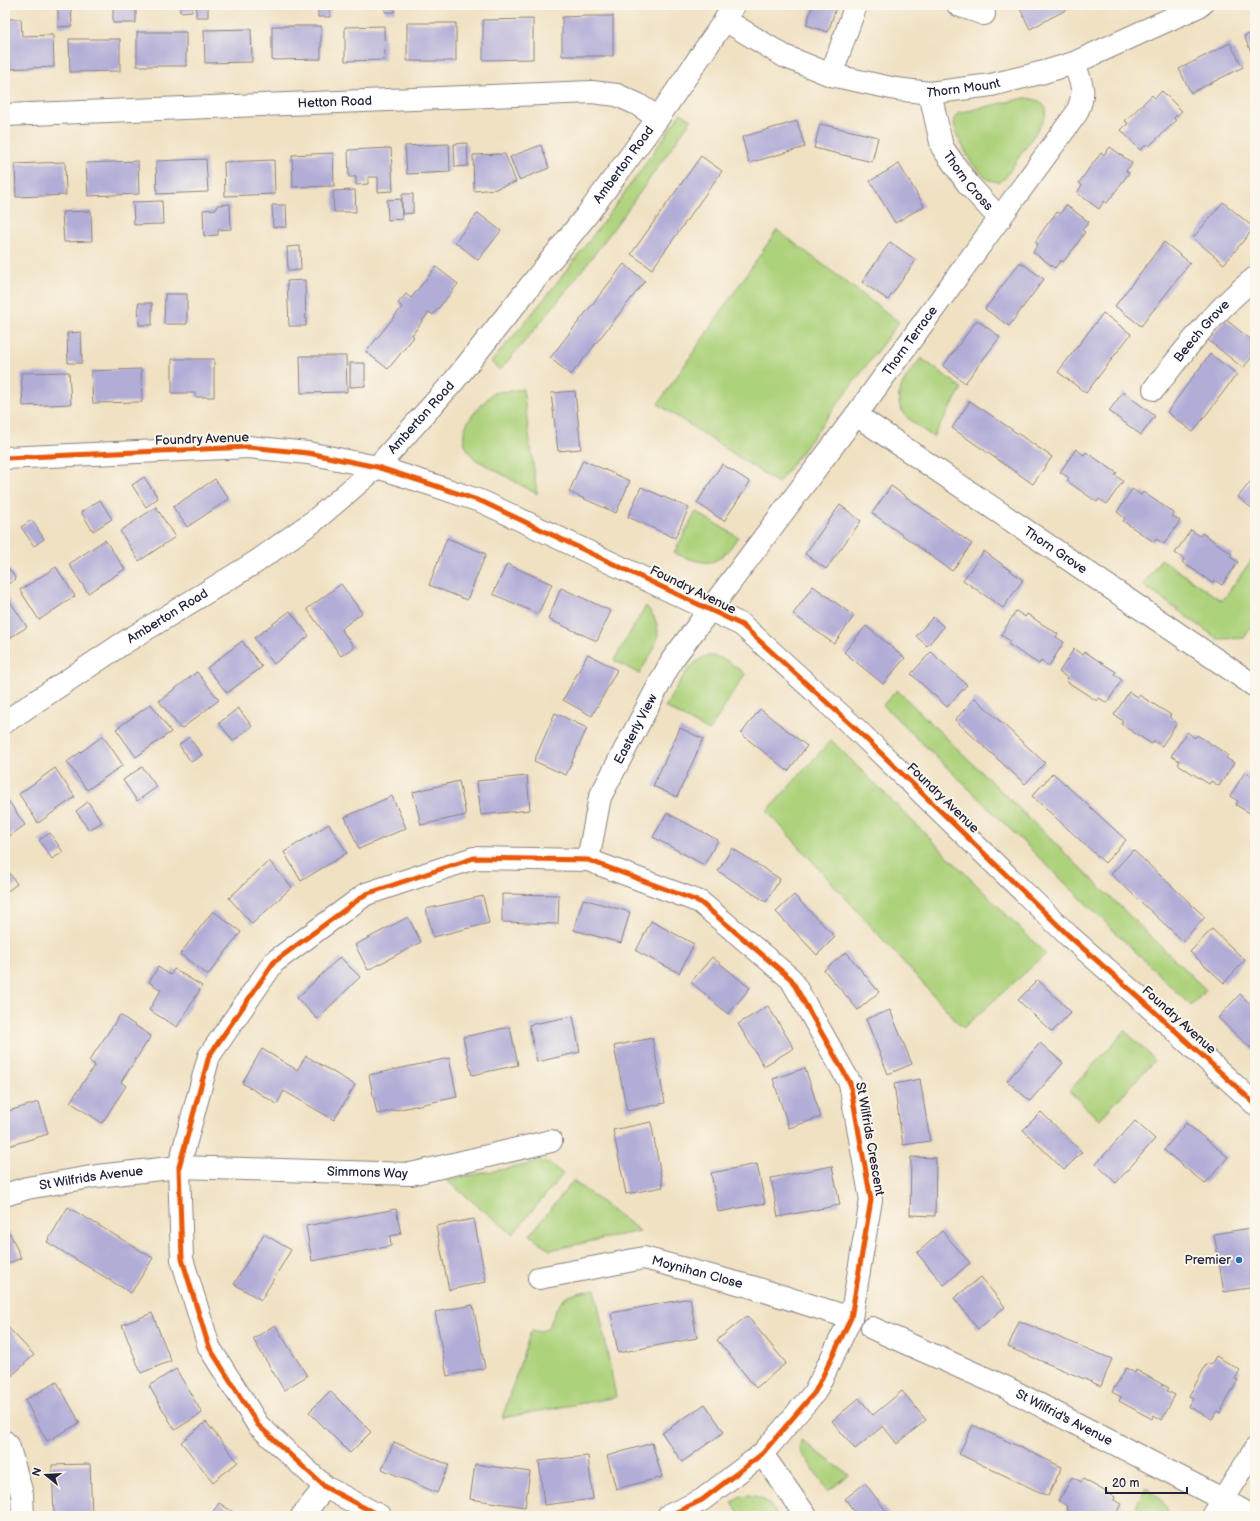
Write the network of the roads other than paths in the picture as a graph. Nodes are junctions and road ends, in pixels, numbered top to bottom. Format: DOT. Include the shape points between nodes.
graph roads {
  1 [pos="856,5"];
  2 [pos="958,5"];
  3 [pos="1201,5"];
  4 [pos="730,13"];
  5 [pos="984,14"];
  6 [pos="1074,63"];
  7 [pos="831,75"];
  8 [pos="930,93"];
  9 [pos="5,115"];
  10 [pos="658,118"];
  11 [pos="1000,219"];
  12 [pos="1255,278"];
  13 [pos="1154,389"];
  14 [pos="856,415"];
  15 [pos="5,458"];
  16 [pos="377,467"];
  17 [pos="709,609"];
  18 [pos="1255,686"];
  19 [pos="5,722"];
  20 [pos="588,860"];
  21 [pos="1255,1104"];
  22 [pos="551,1141"];
  23 [pos="179,1167"];
  24 [pos="5,1195"];
  25 [pos="540,1278"];
  26 [pos="851,1318"];
  27 [pos="872,1328"];
  28 [pos="5,1442"];
  29 [pos="1255,1449"];
  30 [pos="762,1454"];
  31 [pos="325,1487"];
  32 [pos="1218,1508"];
  33 [pos="23,1516"];
  34 [pos="302,1516"];
  35 [pos="380,1516"];
  36 [pos="668,1516"];
  37 [pos="806,1516"];
  38 [pos="1252,1516"];
  1 -- 7 [label="street"];
  2 -- 5 [label="street"];
  3 -- 6 [label="street, Thorn Mount"];
  4 -- 7 [label="street, Thorn Mount" via="784,56"];
  4 -- 10 [label="street, Amberton Road"];
  6 -- 8 [label="street, Thorn Mount" via="991,85"];
  6 -- 11 [label="street, Thorn Terrace" via="1084,89 1082,102"];
  7 -- 8 [label="street, Thorn Mount" via="896,89"];
  8 -- 11 [label="street, Thorn Cross" via="942,147 968,184"];
  9 -- 10 [label="street, Hetton Road" via="592,92 616,95"];
  10 -- 16 [label="street, Amberton Road" via="586,216 454,381"];
  11 -- 14 [label="street, Thorn Terrace"];
  12 -- 13 [label="street, Beech Grove" via="1234,294 1206,323"];
  14 -- 17 [label="street, Thorn Terrace"];
  14 -- 18 [label="street, Thorn Grove"];
  15 -- 16 [label="street, Foundry Avenue" via="248,447 308,453"];
  16 -- 17 [label="street, Foundry Avenue" via="483,502"];
  16 -- 19 [label="street, Amberton Road" via="314,520 256,562 122,644"];
  17 -- 20 [label="street, Easterly View" via="672,660 600,797"];
  17 -- 21 [label="street, Foundry Avenue" via="742,625 856,729 1068,935"];
  20 -- 23 [label="street, St Wilfrids Crescent" via="474,858 366,894 274,962 210,1056"];
  20 -- 26 [label="street, St Wilfrids Crescent" via="700,902 791,979 850,1083 871,1200"];
  22 -- 23 [label="street, Simmons Way" via="411,1174"];
  23 -- 24 [label="street, St Wilfrids Avenue" via="97,1176 27,1188"];
  23 -- 31 [label="street, St Wilfrids Crescent" via="182,1259 209,1347 258,1425"];
  25 -- 26 [label="street, Moynihan Close" via="644,1258 752,1287"];
  26 -- 30 [label="street, St Wilfrids Crescent" via="815,1392"];
  27 -- 32 [label="street, St Wilfrid's Avenue" via="1004,1386"];
  28 -- 33 [label="street" via="10,1448 22,1494"];
  29 -- 32 [label="street"];
  30 -- 36 [label="street, St Wilfrids Crescent" via="702,1500"];
  30 -- 37 [label="street"];
  31 -- 34 [label="street"];
  31 -- 35 [label="street, St Wilfrids Crescent"];
  32 -- 38 [label="street, St Wilfrid's Avenue"];
}
